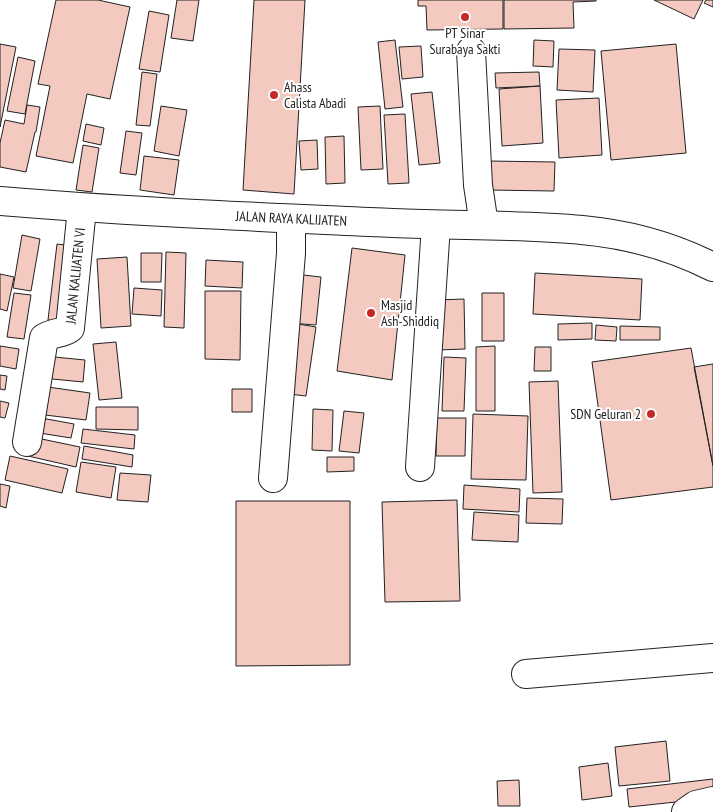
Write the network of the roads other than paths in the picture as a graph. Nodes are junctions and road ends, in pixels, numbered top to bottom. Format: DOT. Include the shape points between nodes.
graph roads {
  1 [pos="471,51"];
  2 [pos="0,201"];
  3 [pos="82,208"];
  4 [pos="291,219"];
  5 [pos="436,225"];
  6 [pos="484,225"];
  7 [pos="713,267"];
  8 [pos="27,442"];
  9 [pos="420,467"];
  10 [pos="273,478"];
  11 [pos="713,658"];
  12 [pos="526,674"];
  13 [pos="713,802"];
  14 [pos="686,812"];
  1 -- 6 [label="main road" via="478,185"];
  2 -- 3 [label="main road, JALAN RAYA KALIJATEN"];
  3 -- 4 [label="main road, JALAN RAYA KALIJATEN"];
  3 -- 8 [label="main road, JALAN KALIJATEN VI" via="70,328 44,338"];
  4 -- 5 [label="main road, JALAN RAYA KALIJATEN"];
  4 -- 10 [label="main road"];
  5 -- 6 [label="main road, JALAN RAYA KALIJATEN"];
  5 -- 9 [label="main road"];
  6 -- 7 [label="main road, JALAN RAYA KALIJATEN" via="584,230 650,243"];
  11 -- 12 [label="main road"];
  13 -- 14 [label="main road" via="696,805"];
}
